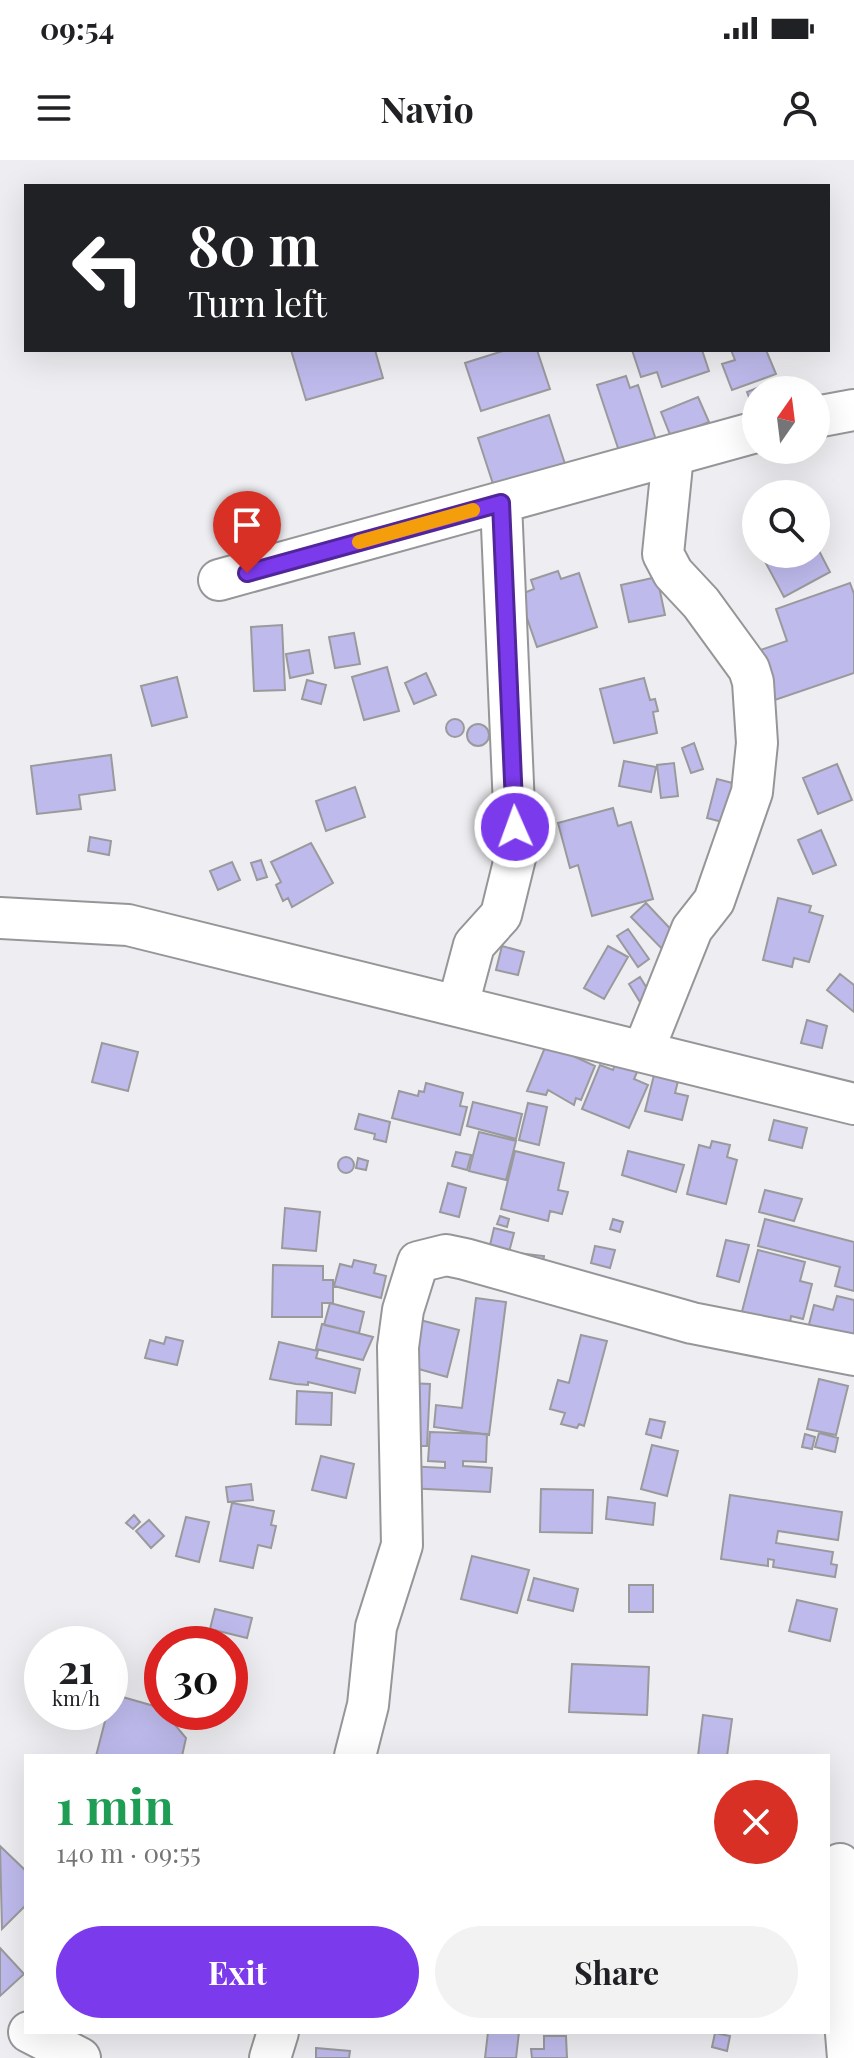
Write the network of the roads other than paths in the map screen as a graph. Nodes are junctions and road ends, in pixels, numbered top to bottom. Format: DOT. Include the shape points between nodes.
graph roads {
  1 [pos="854,410"];
  2 [pos="830,414"];
  3 [pos="742,436"];
  4 [pos="673,455"];
  5 [pos="501,503"];
  6 [pos="219,580"];
  7 [pos="0,918"];
  8 [pos="458,1005"];
  9 [pos="644,1049"];
  10 [pos="854,1104"];
  11 [pos="854,1355"];
  12 [pos="356,1754"];
  13 [pos="840,1864"];
  14 [pos="0,2011"];
  15 [pos="24,2028"];
  16 [pos="34,2034"];
  17 [pos="277,2034"];
  18 [pos="80,2058"];
  19 [pos="270,2058"];
  20 [pos="848,2058"];
  1 -- 2 [label="street"];
  3 -- 4 [label="street"];
  4 -- 5 [label="street"];
  4 -- 9 [label="street" via="663,554 749,669 757,743 752,792 714,901 692,929"];
  5 -- 6 [label="street"];
  5 -- 8 [label="street" via="516,854 501,915 474,945"];
  7 -- 8 [label="street" via="128,925"];
  8 -- 9 [label="street"];
  9 -- 10 [label="street"];
  11 -- 12 [label="street" via="692,1323 465,1259 446,1255 418,1262 398,1347 402,1545 376,1627 368,1705"];
  13 -- 20 [label="street"];
  14 -- 15 [label="street"];
  16 -- 18 [label="street"];
  17 -- 19 [label="street"];
}
